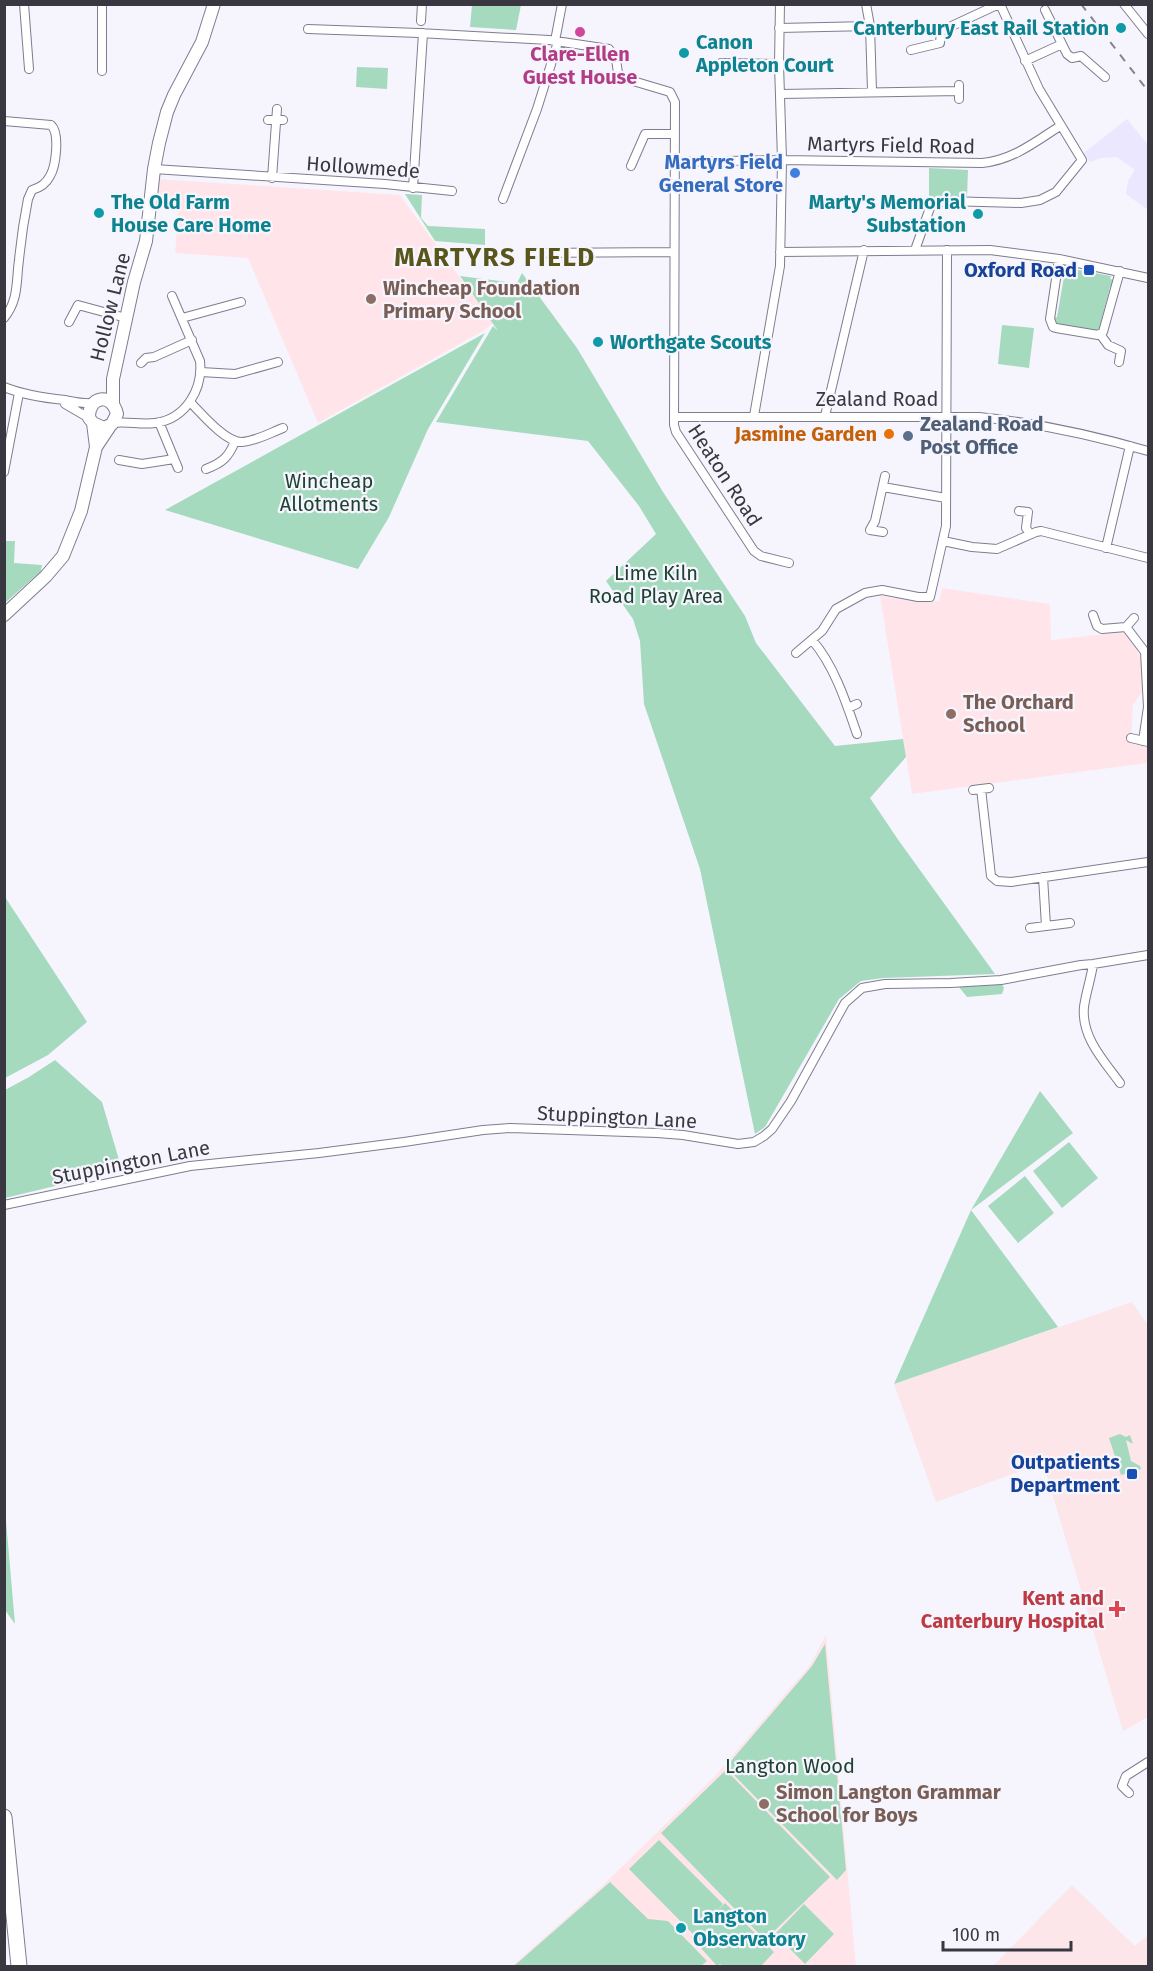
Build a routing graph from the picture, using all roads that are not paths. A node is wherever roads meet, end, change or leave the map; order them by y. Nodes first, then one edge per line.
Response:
1 (24, 4) edge
2 (102, 4) edge
3 (214, 4) edge
4 (422, 4) edge
5 (562, 4) edge
6 (780, 4) edge
7 (866, 4) edge
8 (1000, 4) edge
9 (1124, 4) edge
10 (1045, 10) dead end
11 (422, 21) dead end
12 (870, 26) junction
13 (779, 28) junction
14 (308, 29) dead end
15 (423, 33) junction
16 (1149, 34) edge
17 (556, 41) junction
18 (1062, 44) junction
19 (911, 50) dead end
20 (1025, 61) junction
21 (721, 63) dead end
22 (779, 64) junction
23 (29, 69) dead end
24 (102, 71) dead end
25 (1105, 77) dead end
26 (872, 91) junction
27 (959, 91) dead end
28 (780, 94) junction
29 (277, 109) dead end
30 (4, 121) edge
31 (1060, 126) junction
32 (674, 134) junction
33 (782, 160) junction
34 (675, 162) junction
35 (631, 166) dead end
36 (154, 169) junction
37 (272, 178) junction
38 (413, 188) junction
39 (452, 191) dead end
40 (503, 200) dead end
41 (864, 250) junction
42 (915, 250) junction
43 (947, 250) junction
44 (674, 252) junction
45 (780, 252) junction
46 (531, 253) dead end
47 (1059, 259) junction
48 (1120, 271) junction
49 (1149, 278) edge
50 (172, 296) dead end
51 (241, 302) dead end
52 (4, 318) edge
53 (126, 318) junction
54 (182, 318) junction
55 (69, 322) dead end
56 (1100, 334) junction
57 (192, 340) junction
58 (278, 362) dead end
59 (1119, 362) dead end
60 (141, 363) dead end
61 (201, 372) junction
62 (113, 379) junction
63 (4, 387) edge
64 (19, 393) junction
65 (56, 400) junction
66 (96, 401) junction
67 (189, 402) junction
68 (115, 406) junction
69 (754, 416) junction
70 (825, 416) junction
71 (947, 416) junction
72 (674, 417) junction
73 (91, 420) junction
74 (159, 422) junction
75 (147, 423) junction
76 (112, 425) junction
77 (283, 428) dead end
78 (235, 441) junction
79 (1130, 446) junction
80 (96, 447) junction
81 (6, 448) edge
82 (1149, 451) edge
83 (174, 459) junction
84 (119, 460) dead end
85 (178, 468) dead end
86 (206, 469) dead end
87 (4, 472) edge
88 (885, 476) dead end
89 (883, 487) junction
90 (946, 498) junction
91 (1019, 511) dead end
92 (883, 532) dead end
93 (1030, 534) junction
94 (943, 541) junction
95 (1106, 548) junction
96 (1149, 558) edge
97 (789, 563) dead end
98 (4, 615) edge
99 (1093, 615) dead end
100 (1134, 618) dead end
101 (1126, 627) junction
102 (812, 640) junction
103 (796, 653) dead end
104 (1148, 664) edge
105 (857, 704) dead end
106 (848, 708) junction
107 (856, 734) dead end
108 (1131, 738) dead end
109 (1146, 742) edge
110 (981, 789) dead end
111 (1149, 862) edge
112 (1043, 877) junction
113 (1070, 923) dead end
114 (1046, 926) junction
115 (1030, 928) dead end
116 (1149, 955) edge
117 (1093, 964) junction
118 (1120, 1083) dead end
119 (4, 1205) edge
120 (1149, 1762) edge
121 (1129, 1793) dead end
122 (4, 1817) edge
123 (19, 1966) edge

1 - 23 street
2 - 24 street
3 - 36 street, Hollow Lane
4 - 11 street
5 - 17 street
6 - 13 street
7 - 12 street
8 - 19 street
8 - 20 street
9 - 16 street
10 - 18 street
12 - 13 street
12 - 26 street
13 - 22 street
14 - 15 street
15 - 17 street
15 - 38 street
17 - 32 street, Heaton Road
17 - 40 street
18 - 20 street
18 - 25 street
20 - 31 street
21 - 22 street
22 - 28 street
26 - 27 street
26 - 28 street
28 - 33 street
29 - 37 street
30 - 52 street
31 - 33 street, Martyrs Field Road
31 - 42 street
32 - 34 street, Heaton Road
32 - 35 street
33 - 34 street, Martyrs Field Road
33 - 45 street
34 - 44 street, Heaton Road
36 - 37 street, Hollowmede
36 - 53 street, Hollow Lane
37 - 38 street, Hollowmede
38 - 39 street, Hollowmede
41 - 42 street
41 - 45 street
41 - 70 street
42 - 43 street
43 - 47 street
43 - 71 street
44 - 46 street
44 - 72 street, Heaton Road
45 - 69 street
47 - 48 street
47 - 56 street
48 - 49 street
48 - 56 street
50 - 54 street
51 - 54 street
53 - 55 street
53 - 62 street, Hollow Lane
54 - 57 street
56 - 59 street
57 - 60 street
57 - 61 street
58 - 61 street
61 - 67 street
62 - 66 street, Hollow Lane
62 - 68 street, Hollow Lane
63 - 64 street
64 - 65 street
64 - 81 street
65 - 66 street
65 - 73 street
66 - 68 street
66 - 73 street, Hollow Lane
67 - 74 street
67 - 78 street
68 - 75 street
68 - 76 street, Hollow Lane
69 - 70 street, Zealand Road
69 - 72 street, Zealand Road
70 - 71 street, Zealand Road
71 - 79 street, Zealand Road
71 - 90 street
72 - 97 street, Heaton Road
73 - 76 street
73 - 80 street, Hollow Lane
74 - 75 street
74 - 83 street
75 - 76 street
76 - 80 street, Hollow Lane
77 - 78 street
78 - 86 street
79 - 82 street, Zealand Road
79 - 95 street
80 - 98 street, Hollow Lane
81 - 87 street
83 - 84 street
83 - 85 street
88 - 89 street
89 - 90 street
89 - 92 street
90 - 94 street
91 - 93 street
93 - 94 street
93 - 95 street
94 - 102 street
95 - 96 street
99 - 101 street
100 - 101 street
101 - 104 street
102 - 103 street
102 - 106 street
104 - 109 street
105 - 106 street
106 - 107 street
108 - 109 street
110 - 112 street
111 - 112 street
112 - 114 street
113 - 114 street
114 - 115 street
116 - 117 street, Stuppington Lane
117 - 118 street
117 - 119 street, Stuppington Lane
120 - 121 street
122 - 123 highway

